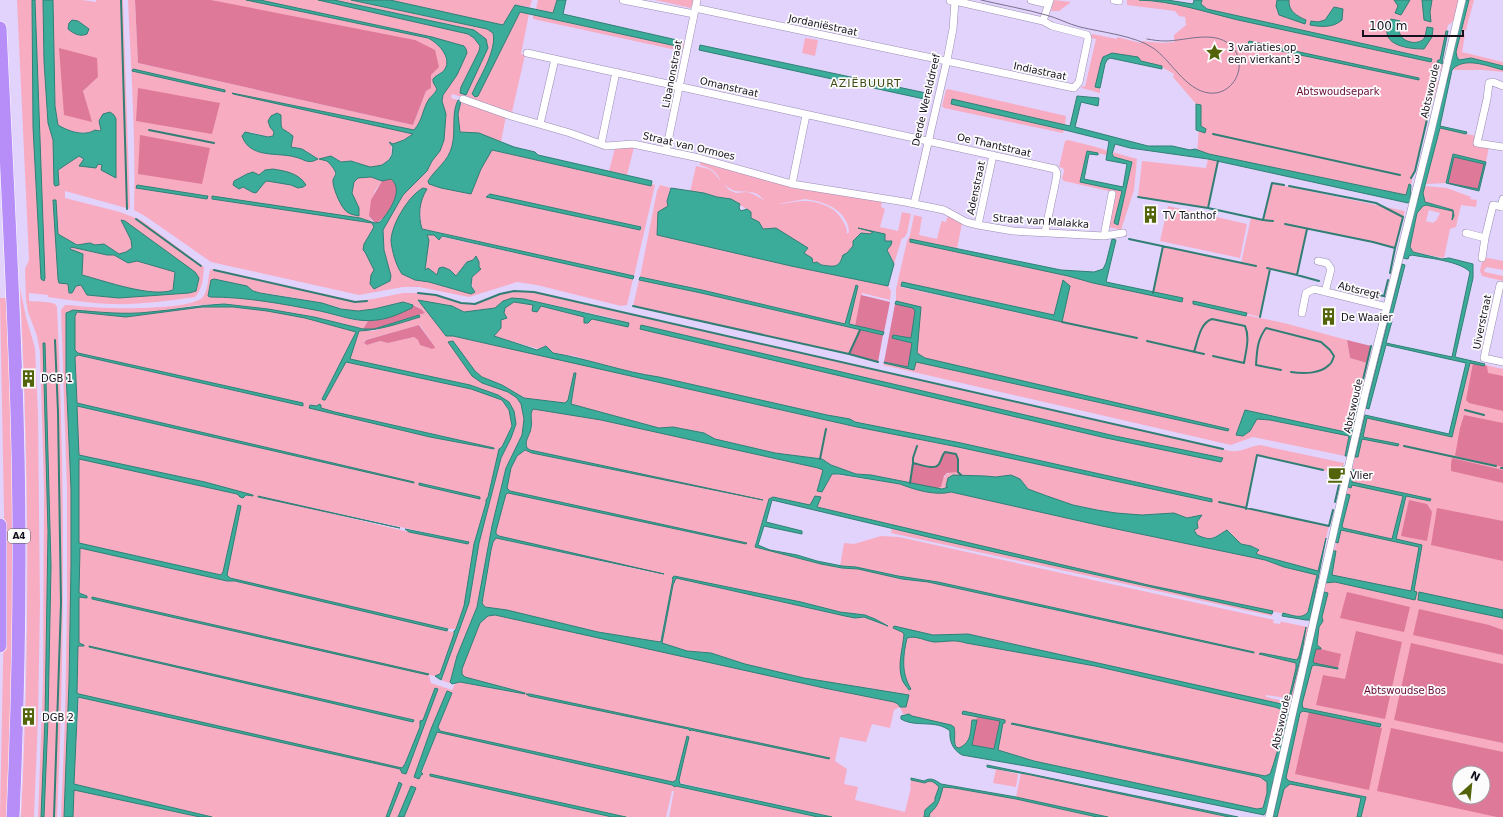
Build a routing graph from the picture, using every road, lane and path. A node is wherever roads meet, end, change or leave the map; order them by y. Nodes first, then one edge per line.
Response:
1 (623, 0) edge
2 (697, 0) edge
3 (953, 0) edge
4 (1031, 0) edge
5 (1462, 0) edge
6 (1049, 2) edge
7 (694, 11) junction
8 (1043, 22) junction
9 (0, 28) edge
10 (527, 53) dead end
11 (555, 59) junction
12 (947, 60) junction
13 (616, 72) junction
14 (680, 86) junction
15 (1503, 86) edge
16 (463, 99) dead end
17 (806, 115) junction
18 (540, 124) junction
19 (928, 140) junction
20 (601, 144) junction
21 (1503, 147) edge
22 (666, 151) junction
23 (993, 155) junction
24 (792, 184) junction
25 (1112, 194) dead end
26 (1503, 198) edge
27 (914, 204) junction
28 (1502, 207) edge
29 (978, 225) junction
30 (1045, 232) junction
31 (1123, 233) dead end
32 (1466, 233) dead end
33 (1104, 236) junction
34 (1485, 238) junction
35 (1482, 258) dead end
36 (1318, 261) dead end
37 (1500, 285) dead end
38 (1325, 292) junction
39 (1499, 306) edge
40 (1387, 307) junction
41 (1302, 313) dead end
42 (1503, 362) edge
43 (0, 525) edge
44 (0, 646) edge
45 (13, 817) edge
46 (1269, 817) edge

1 - 7 street, Jordaniëstraat
2 - 7 street, Libanonstraat
3 - 8 street
3 - 12 street, Derde Werelddreef
4 - 6 street
5 - 40 street, Abtswoude
6 - 8 street
7 - 12 street, Jordaniëstraat
7 - 14 street, Libanonstraat
8 - 12 street, Indiastraat
9 - 45 highway, A4
10 - 11 street, Omanstraat
11 - 13 street, Omanstraat
11 - 18 street
12 - 19 street, Derde Werelddreef
13 - 14 street, Omanstraat
13 - 20 street
14 - 17 street, Omanstraat
14 - 22 street, Libanonstraat
15 - 21 street
16 - 18 street, Straat van Ormoes
17 - 19 street, Omanstraat
17 - 24 street
18 - 20 street, Straat van Ormoes
19 - 23 street, Oe Thantstraat
19 - 27 street, Derde Werelddreef
20 - 22 street, Straat van Ormoes
22 - 24 street, Straat van Ormoes
23 - 29 street, Adenstraat
23 - 30 street, Oe Thantstraat
24 - 27 street, Straat van Ormoes
25 - 33 street
26 - 28 street
27 - 29 street, Straat van Malakka
28 - 34 street
29 - 30 street, Straat van Malakka
30 - 33 street, Straat van Malakka
31 - 33 street, Straat van Malakka
32 - 34 street
34 - 35 street
36 - 38 street, Abtsregt
37 - 39 street, Uiverstraat
38 - 40 street, Abtsregt
38 - 41 street, Abtsregt
39 - 42 street, Uiverstraat
40 - 46 street, Abtswoude
43 - 44 highway, A4

